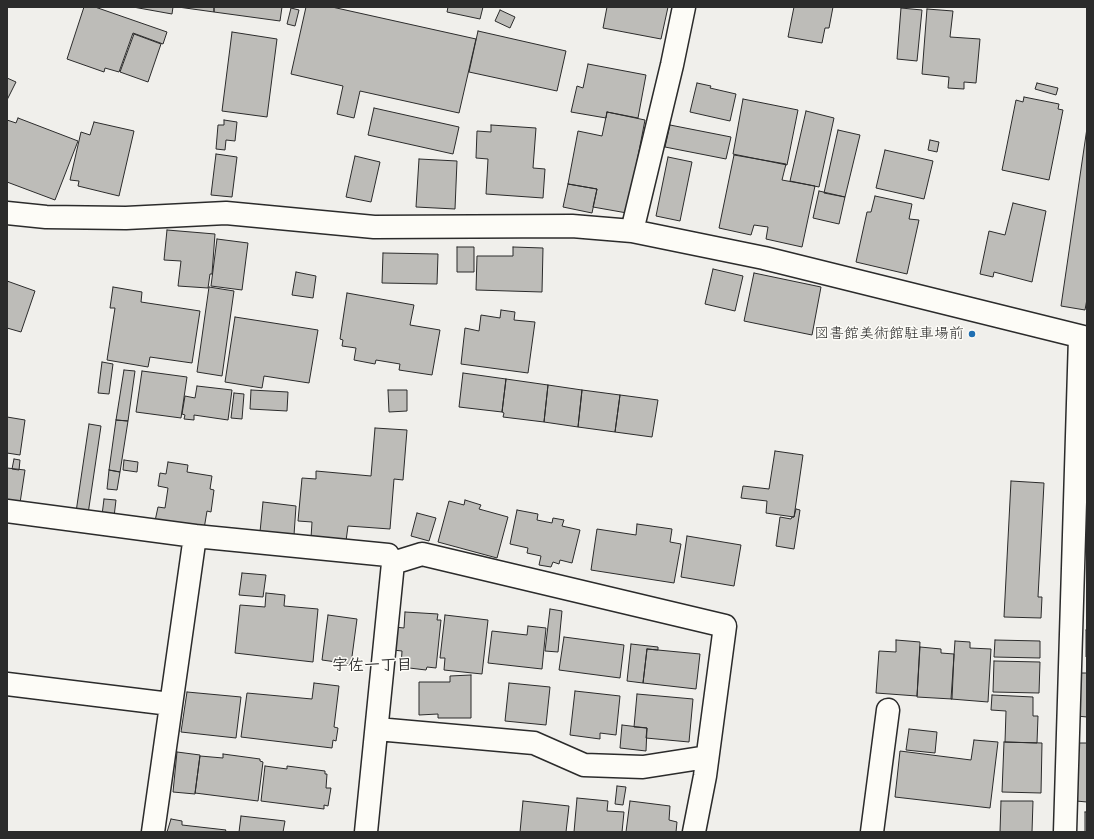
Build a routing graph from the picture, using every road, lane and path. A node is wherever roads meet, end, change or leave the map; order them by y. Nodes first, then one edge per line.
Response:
1 (684, 7) edge
2 (7, 213) edge
3 (632, 231) junction
4 (1084, 337) edge
5 (7, 511) edge
6 (195, 536) junction
7 (393, 563) junction
8 (7, 684) edge
9 (170, 704) junction
10 (888, 710) dead end
11 (376, 730) junction
12 (707, 757) junction
13 (153, 832) edge
14 (366, 832) edge
15 (694, 832) edge
16 (872, 832) edge
17 (1065, 832) edge

1 - 3 street
2 - 3 street
3 - 4 street
4 - 17 street
5 - 6 street
6 - 7 street
6 - 9 street
7 - 11 street
7 - 12 street
8 - 9 street
9 - 13 street
10 - 16 street
11 - 12 street
11 - 14 street
12 - 15 street

